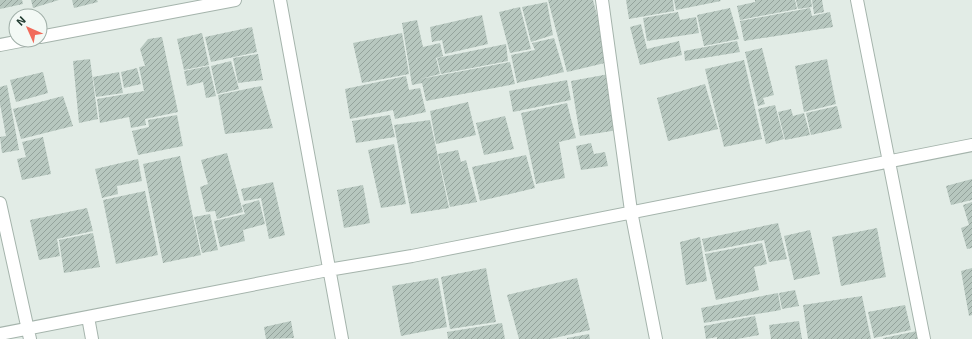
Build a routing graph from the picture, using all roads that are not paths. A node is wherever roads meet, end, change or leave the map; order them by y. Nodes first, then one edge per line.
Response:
1 (234, 0) edge
2 (280, 0) edge
3 (602, 0) edge
4 (857, 0) edge
5 (48, 35) edge
6 (972, 144) edge
7 (890, 162) junction
8 (0, 203) edge
9 (631, 211) junction
10 (328, 270) junction
11 (88, 317) junction
12 (0, 334) edge
13 (29, 334) edge
14 (92, 339) edge
15 (342, 339) edge
16 (656, 339) edge
17 (924, 339) edge

1 - 5 street
2 - 10 street
3 - 9 street
4 - 7 street
6 - 7 street
7 - 9 street
7 - 17 street
8 - 13 street
9 - 10 street
9 - 16 street
10 - 11 street
10 - 15 street
11 - 13 street
11 - 14 street
12 - 13 street

